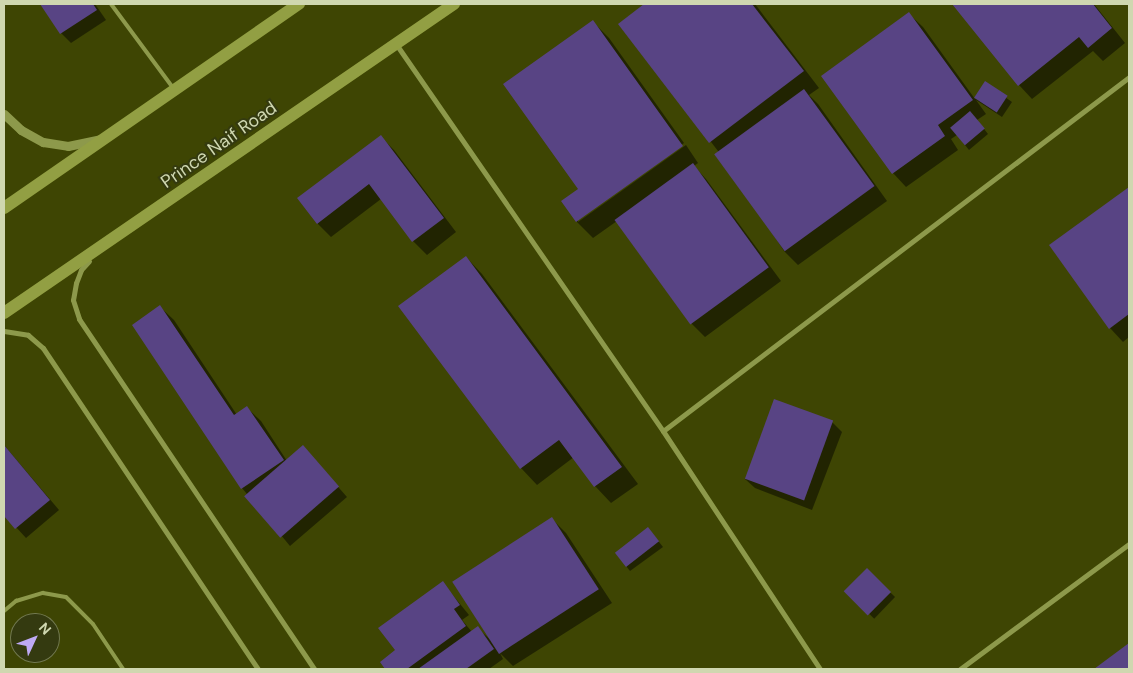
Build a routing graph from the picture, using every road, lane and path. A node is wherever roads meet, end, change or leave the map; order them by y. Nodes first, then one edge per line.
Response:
1 (119, 4) edge
2 (299, 4) edge
3 (454, 4) edge
4 (113, 6) edge
5 (396, 44) junction
6 (1129, 76) edge
7 (175, 91) junction
8 (4, 114) edge
9 (105, 137) junction
10 (4, 208) edge
11 (96, 252) junction
12 (4, 313) edge
13 (4, 331) edge
14 (663, 431) junction
15 (1129, 544) edge
16 (4, 612) edge
17 (123, 669) edge
18 (258, 669) edge
19 (314, 669) edge
20 (820, 669) edge
21 (960, 669) edge

1 - 4 lane
2 - 7 main road
3 - 5 main road, Prince Naif Road
4 - 7 lane
5 - 11 main road, Prince Naif Road
5 - 14 street
6 - 14 street
7 - 9 main road
8 - 9 street
9 - 10 main road
11 - 12 main road, Prince Naif Road
11 - 19 street
13 - 18 street
14 - 20 street
15 - 21 street
16 - 17 lane

